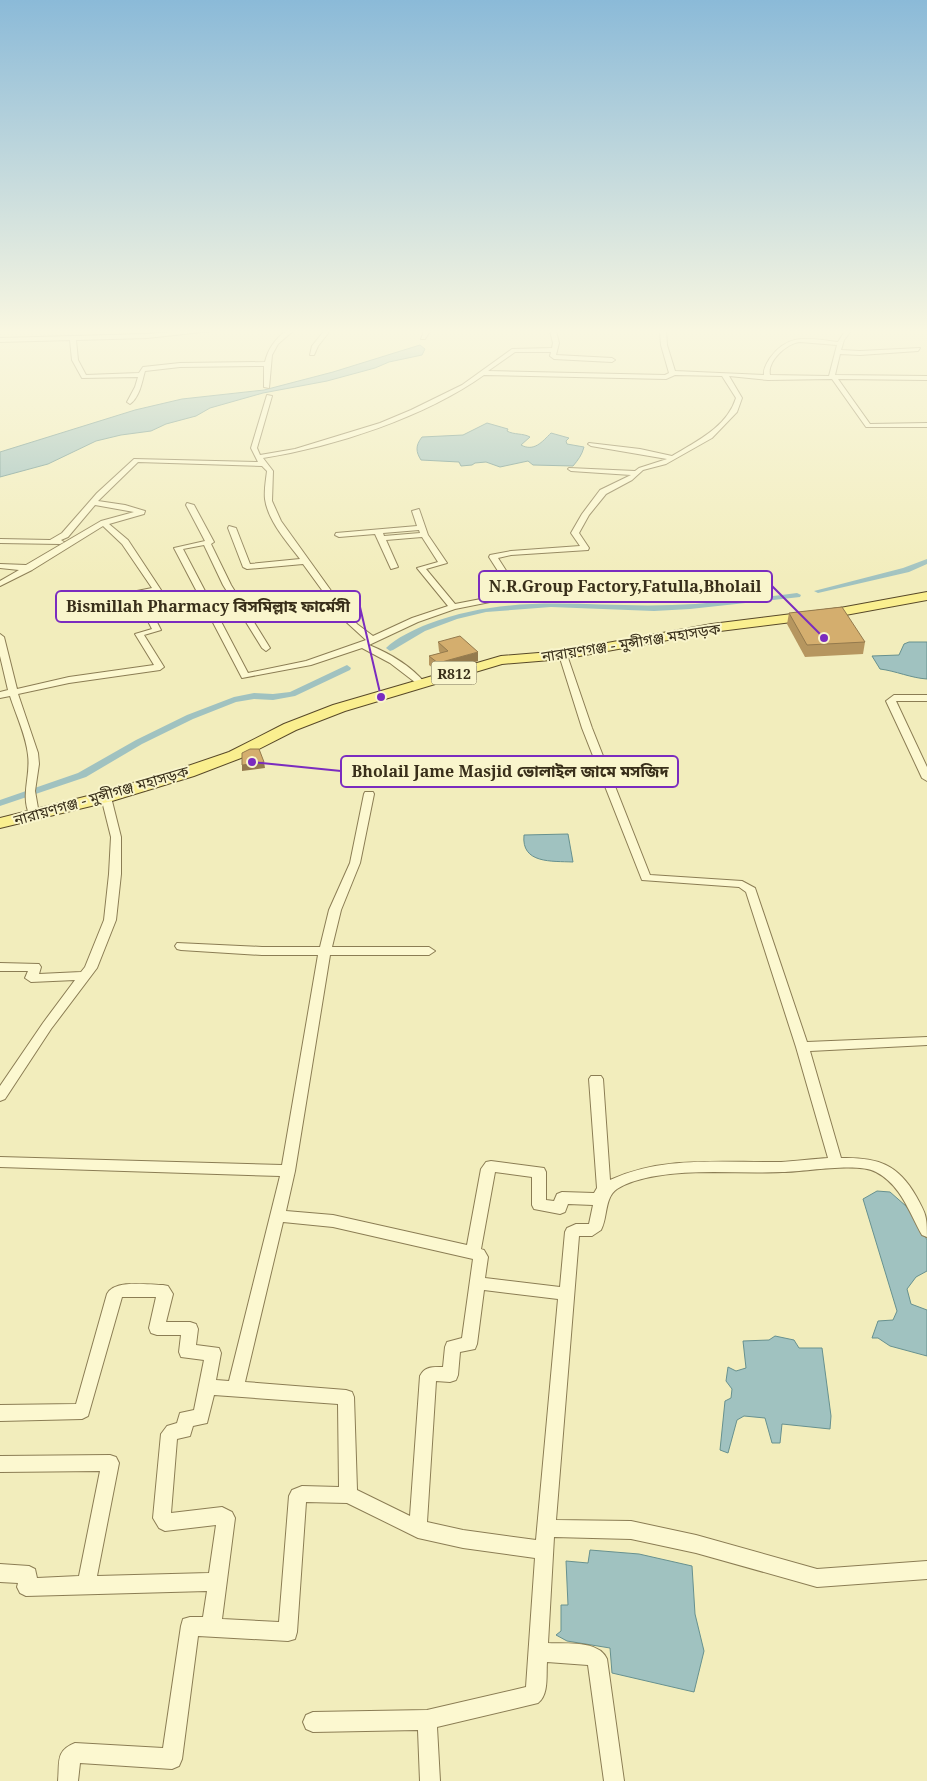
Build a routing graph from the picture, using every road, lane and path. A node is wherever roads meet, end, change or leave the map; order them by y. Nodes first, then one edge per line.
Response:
1 (264, 414) edge
2 (408, 414) edge
3 (732, 414) edge
4 (860, 414) edge
5 (927, 425) edge
6 (591, 444) dead end
7 (258, 457) junction
8 (674, 458) junction
9 (264, 464) junction
10 (571, 469) dead end
11 (636, 473) junction
12 (94, 503) junction
13 (190, 505) dead end
14 (416, 511) dead end
15 (104, 524) junction
16 (232, 528) dead end
17 (423, 532) junction
18 (379, 534) junction
19 (339, 535) dead end
20 (54, 540) junction
21 (0, 541) edge
22 (70, 543) junction
23 (207, 543) junction
24 (306, 561) junction
25 (0, 566) edge
26 (394, 567) dead end
27 (29, 568) junction
28 (0, 584) edge
29 (138, 594) junction
30 (122, 596) dead end
31 (927, 596) edge
32 (453, 607) junction
33 (0, 637) edge
34 (373, 640) junction
35 (362, 645) junction
36 (266, 648) dead end
37 (563, 655) junction
38 (420, 683) junction
39 (13, 692) junction
40 (0, 695) edge
41 (927, 698) edge
42 (927, 778) edge
43 (369, 794) dead end
44 (106, 797) junction
45 (34, 814) junction
46 (0, 823) edge
47 (181, 946) dead end
48 (429, 951) dead end
49 (325, 952) junction
50 (0, 967) edge
51 (84, 976) junction
52 (927, 1041) edge
53 (802, 1047) junction
54 (596, 1079) dead end
55 (0, 1096) edge
56 (0, 1162) edge
57 (836, 1163) junction
58 (288, 1172) junction
59 (604, 1188) junction
60 (278, 1216) junction
61 (927, 1231) edge
62 (473, 1253) junction
63 (477, 1283) junction
64 (567, 1294) junction
65 (207, 1387) junction
66 (235, 1388) junction
67 (1, 1416) edge
68 (0, 1464) edge
69 (348, 1495) junction
70 (546, 1528) junction
71 (418, 1529) junction
72 (544, 1550) junction
73 (927, 1570) edge
74 (0, 1574) edge
75 (217, 1582) junction
76 (86, 1585) junction
77 (211, 1627) junction
78 (538, 1652) junction
79 (427, 1720) junction
80 (314, 1722) dead end
81 (68, 1781) edge
82 (430, 1781) edge
83 (614, 1781) edge

1 - 7 street
2 - 7 street
3 - 8 street
4 - 5 street
6 - 8 street
7 - 9 street
8 - 11 street
9 - 12 street
9 - 24 street
10 - 11 street
11 - 32 street
12 - 15 street
12 - 20 street
13 - 23 street
14 - 17 street
15 - 22 street
15 - 29 street
16 - 24 street
17 - 18 street
17 - 32 street
18 - 19 street
18 - 26 street
20 - 21 street
20 - 22 street
22 - 27 street
23 - 35 street
23 - 36 street
24 - 34 street
25 - 27 street
27 - 28 street
29 - 30 street
29 - 39 street
31 - 37 main road, নারায়ণগঞ্জ - মুন্সীগঞ্জ মহাসড়ক / R812
32 - 34 street
33 - 39 street
34 - 35 street
35 - 38 street
37 - 38 main road, নারায়ণগঞ্জ - মুন্সীগঞ্জ মহাসড়ক / R812
37 - 53 street
38 - 44 main road, নারায়ণগঞ্জ - মুন্সীগঞ্জ মহাসড়ক / R812
39 - 40 street
39 - 45 street
41 - 42 street
43 - 49 street
44 - 45 main road, নারায়ণগঞ্জ - মুন্সীগঞ্জ মহাসড়ক / R812
44 - 51 street
45 - 46 main road, নারায়ণগঞ্জ - মুন্সীগঞ্জ মহাসড়ক / R812
47 - 49 street
48 - 49 street
49 - 58 street
50 - 51 street
51 - 55 street
52 - 53 street
53 - 57 street
54 - 59 street
56 - 58 street
57 - 59 street
57 - 61 street
58 - 60 street
59 - 62 street
59 - 64 street
60 - 62 street
60 - 66 street
62 - 63 street
63 - 64 street
63 - 71 street
64 - 70 street
65 - 66 street
65 - 67 street
65 - 75 street
66 - 69 street
68 - 76 street
69 - 71 street
69 - 77 street
70 - 72 street
70 - 73 street
71 - 72 street
72 - 78 street
74 - 76 street
75 - 76 street
75 - 77 street
77 - 81 street
78 - 79 street
78 - 83 street
79 - 80 street
79 - 82 street

